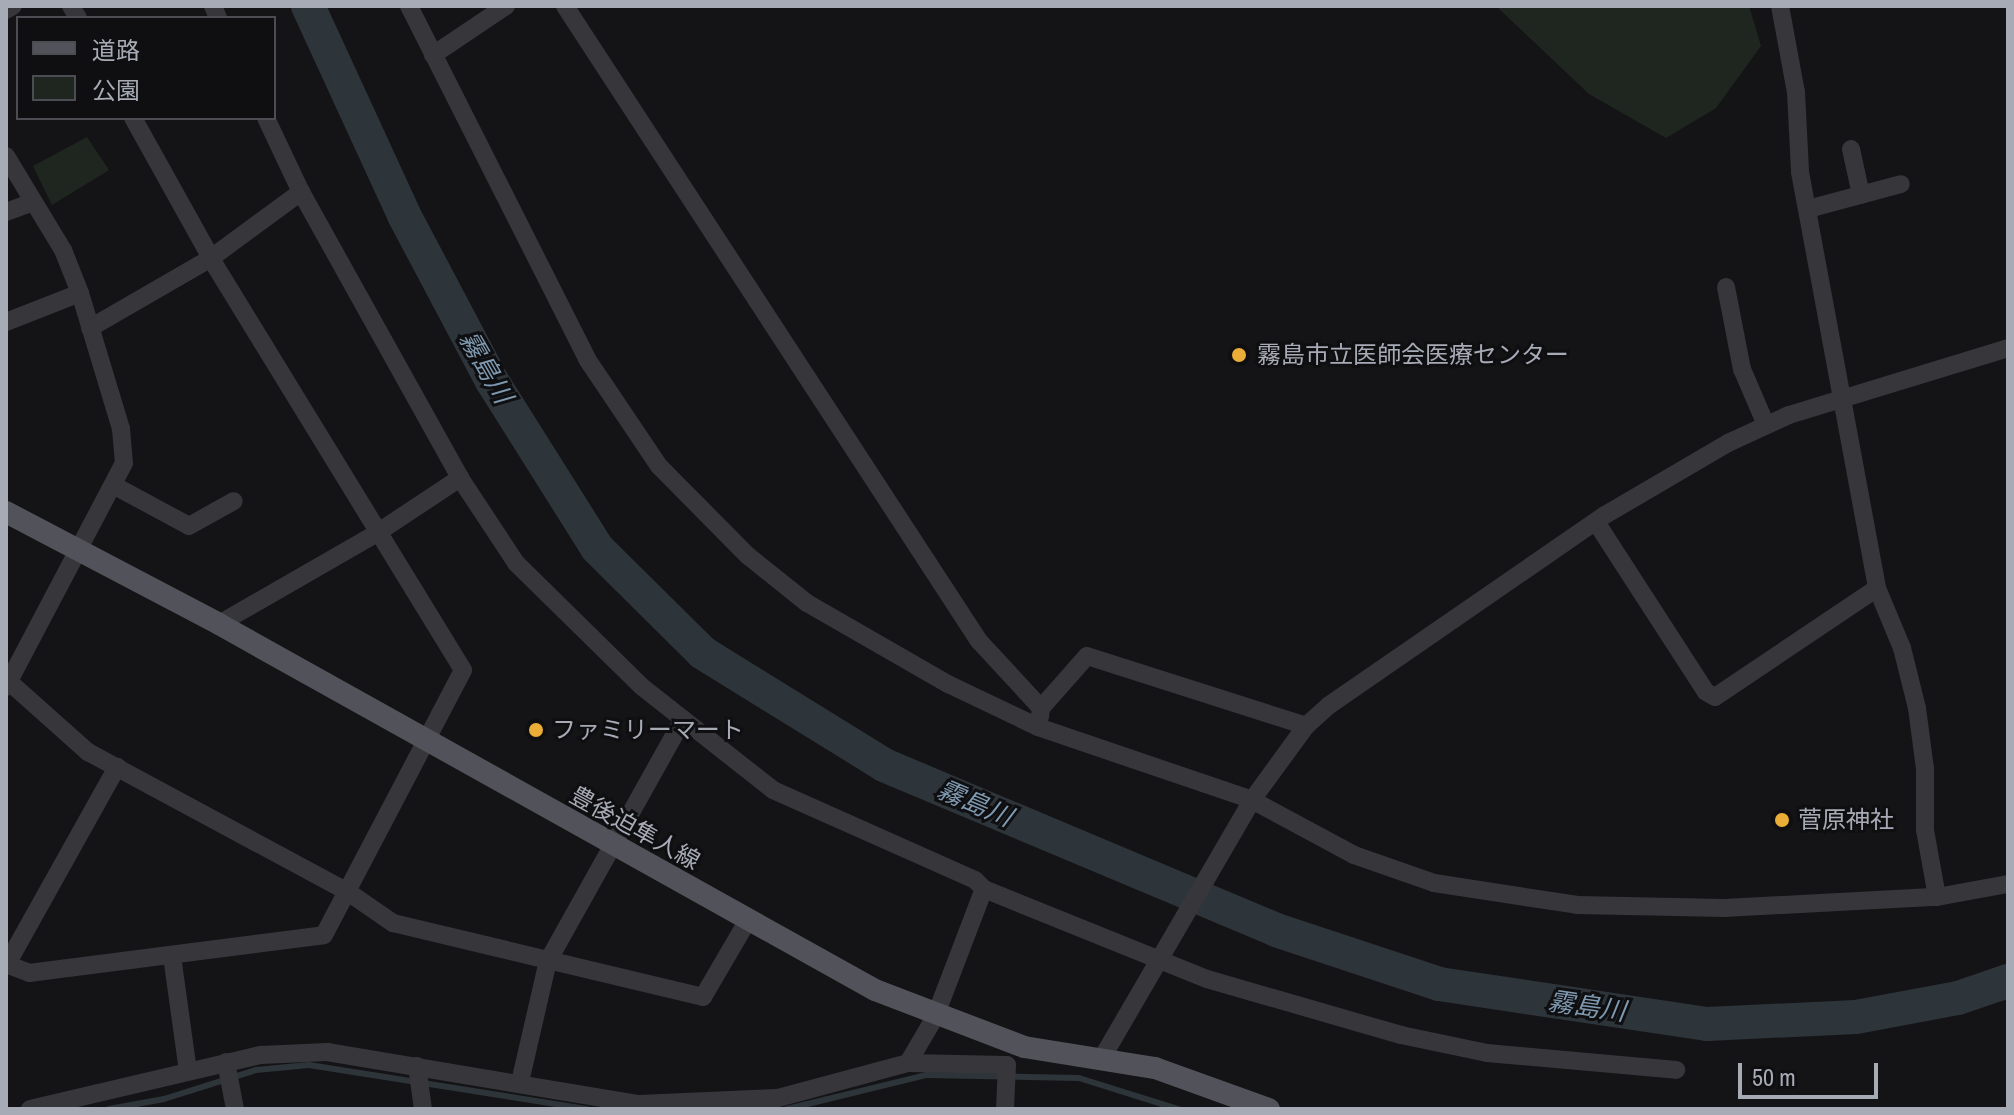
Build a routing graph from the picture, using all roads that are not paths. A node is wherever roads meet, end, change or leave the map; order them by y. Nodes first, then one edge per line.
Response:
1 (13, 6) edge
2 (409, 6) edge
3 (506, 6) edge
4 (565, 6) edge
5 (1780, 6) edge
6 (6, 10) edge
7 (433, 55) junction
8 (134, 120) edge
9 (267, 120) edge
10 (1851, 149) dead end
11 (6, 156) edge
12 (1901, 184) dead end
13 (301, 192) junction
14 (1861, 195) junction
15 (33, 202) junction
16 (1808, 209) junction
17 (6, 212) edge
18 (211, 258) junction
19 (1726, 287) dead end
20 (80, 293) junction
21 (6, 322) edge
22 (90, 328) junction
23 (2008, 348) edge
24 (1843, 397) junction
25 (1766, 425) junction
26 (460, 478) junction
27 (113, 485) junction
28 (234, 501) dead end
29 (6, 512) edge
30 (1596, 522) junction
31 (377, 533) junction
32 (79, 552) junction
33 (1877, 588) junction
34 (219, 624) junction
35 (7, 683) edge
36 (1041, 708) junction
37 (683, 719) junction
38 (1306, 726) junction
39 (1038, 727) junction
40 (426, 738) junction
41 (117, 767) junction
42 (1252, 800) junction
43 (614, 847) junction
44 (2008, 884) edge
45 (984, 889) junction
46 (348, 892) junction
47 (1937, 897) junction
48 (748, 920) junction
49 (172, 956) junction
50 (548, 961) junction
51 (1159, 962) junction
52 (6, 964) edge
53 (935, 1017) junction
54 (1102, 1058) junction
55 (908, 1063) junction
56 (417, 1067) junction
57 (1676, 1070) dead end
58 (188, 1071) junction
59 (229, 1073) junction
60 (520, 1082) junction
61 (422, 1101) edge
62 (30, 1109) edge
63 (235, 1109) edge
64 (1005, 1109) edge
65 (1269, 1109) edge

1 - 6 street
2 - 7 street
3 - 7 street
4 - 36 street
5 - 16 street
7 - 39 street
8 - 18 street
9 - 13 street
10 - 14 street
11 - 15 street
12 - 14 street
13 - 18 street
13 - 26 street
14 - 16 street
15 - 17 street
15 - 20 street
16 - 24 street
18 - 22 street
18 - 31 street
19 - 25 street
20 - 21 street
20 - 22 street
22 - 27 street
23 - 24 street
24 - 25 street
24 - 33 street
25 - 30 street
26 - 31 street
26 - 37 street
27 - 28 street
27 - 32 street
29 - 32 main road, 豊後迫隼人線
30 - 33 street
30 - 38 street
31 - 34 street
31 - 40 street
32 - 34 main road, 豊後迫隼人線
32 - 35 street
33 - 47 street
34 - 40 main road, 豊後迫隼人線
35 - 41 street
36 - 38 street
36 - 39 street
37 - 43 street
37 - 45 street
38 - 42 street
39 - 42 street
40 - 43 main road, 豊後迫隼人線
40 - 46 street
41 - 46 street
41 - 52 street
42 - 47 street
42 - 51 street
43 - 48 main road, 豊後迫隼人線
43 - 50 street
44 - 47 street
45 - 51 street
45 - 53 street
46 - 49 street
46 - 50 street
48 - 50 street
48 - 53 main road, 豊後迫隼人線
49 - 52 street
49 - 58 street
50 - 60 street
51 - 54 street
51 - 57 street
53 - 54 main road, 豊後迫隼人線
53 - 55 street
54 - 65 main road, 豊後迫隼人線
55 - 60 street
55 - 64 street
56 - 59 street
56 - 60 street
56 - 61 street
58 - 59 street
58 - 62 street
59 - 63 street

